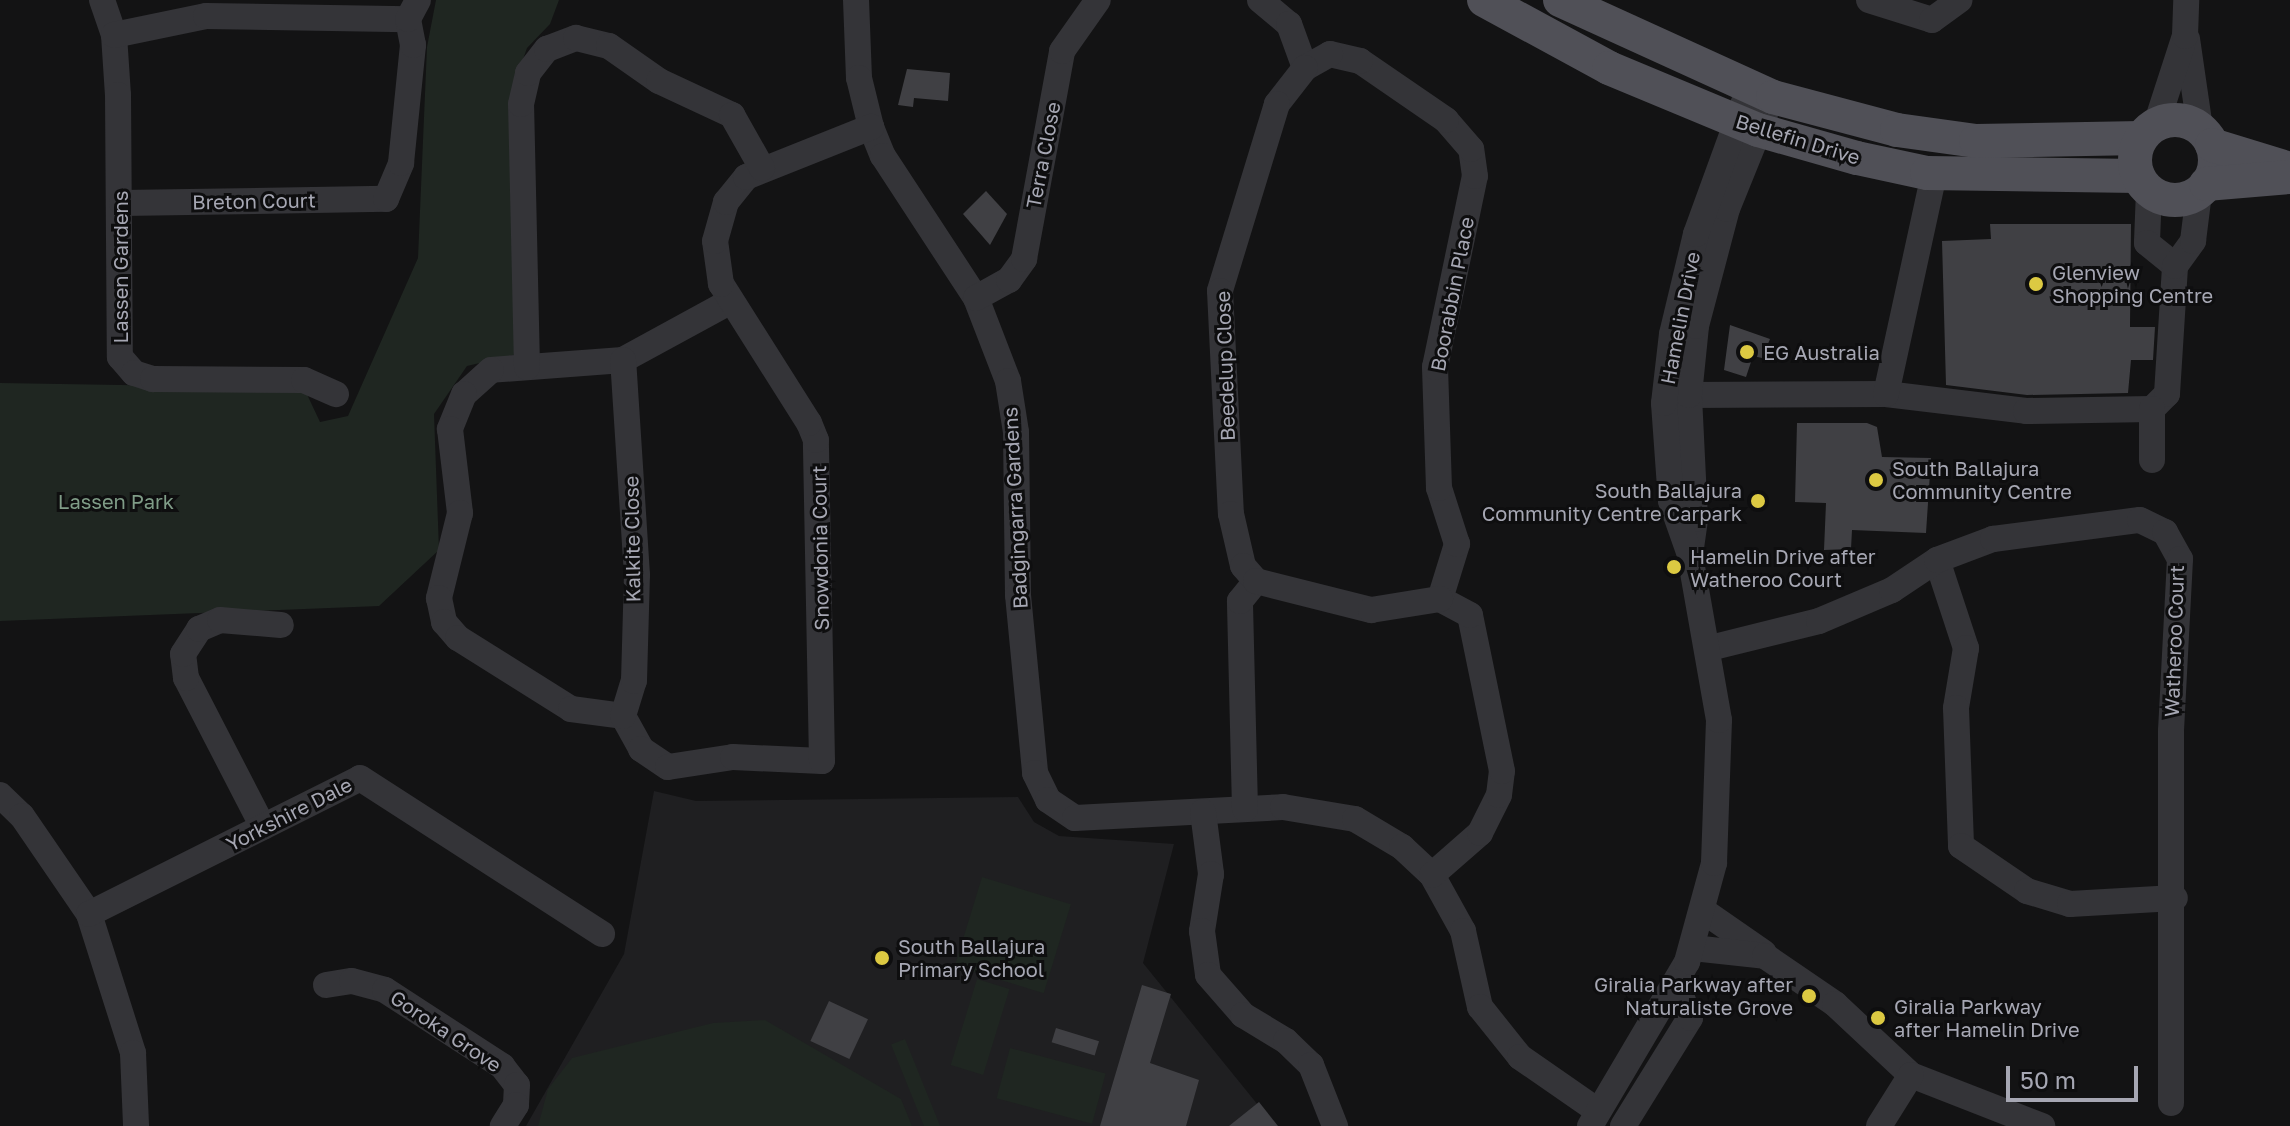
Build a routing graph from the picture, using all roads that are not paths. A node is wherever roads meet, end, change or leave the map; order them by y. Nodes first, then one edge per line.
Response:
1 (102, 0) edge
2 (856, 0) edge
3 (1098, 0) edge
4 (1260, 0) edge
5 (1484, 0) edge
6 (1560, 0) edge
7 (1869, 0) edge
8 (2186, 0) edge
9 (1960, 2) edge
10 (413, 9) edge
11 (114, 35) junction
12 (2185, 36) junction
13 (1305, 68) junction
14 (1761, 91) junction
15 (1746, 125) junction
16 (871, 127) junction
17 (2149, 131) junction
18 (2206, 136) junction
19 (762, 168) junction
20 (2290, 169) edge
21 (1934, 173) junction
22 (2290, 177) edge
23 (2144, 183) junction
24 (2202, 188) junction
25 (122, 203) junction
26 (2175, 266) junction
27 (976, 298) junction
28 (731, 301) junction
29 (623, 360) junction
30 (527, 367) junction
31 (336, 394) dead end
32 (1886, 394) junction
33 (1689, 395) junction
34 (2152, 409) junction
35 (2152, 460) dead end
36 (1690, 555) junction
37 (1937, 560) junction
38 (1256, 581) junction
39 (1440, 599) junction
40 (281, 625) dead end
41 (1710, 648) junction
42 (623, 716) junction
43 (0, 795) edge
44 (1245, 809) junction
45 (1203, 812) junction
46 (263, 827) junction
47 (1432, 875) junction
48 (2175, 898) junction
49 (1702, 910) junction
50 (89, 914) junction
51 (602, 934) dead end
52 (1693, 948) junction
53 (1765, 956) junction
54 (1676, 983) junction
55 (326, 985) dead end
56 (1911, 1075) junction
57 (2171, 1103) dead end
58 (1594, 1119) edge
59 (136, 1126) edge
60 (503, 1126) edge
61 (1335, 1126) edge
62 (1623, 1126) edge
63 (1879, 1126) edge
64 (2042, 1126) edge

1 - 11 street, Lassen Gardens
2 - 16 street, Badgingarra Gardens
3 - 27 street, Terra Close
4 - 13 street
5 - 15 main road, Bellefin Drive
6 - 14 main road, Bellefin Drive
7 - 9 street
8 - 12 street
10 - 11 street
10 - 25 street, Breton Court
11 - 25 street, Lassen Gardens
12 - 17 street
12 - 18 street
13 - 38 street, Beedelup Close
13 - 39 street, Boorabbin Place
14 - 15 street, Hamelin Drive
14 - 17 main road, Bellefin Drive
15 - 21 main road, Bellefin Drive
15 - 33 street, Hamelin Drive
15 - 36 street, Hamelin Drive
16 - 19 street, Snowdonia Court
16 - 27 street, Badgingarra Gardens
17 - 18 main road
17 - 23 main road
18 - 20 main road
18 - 24 main road
19 - 28 street, Snowdonia Court
19 - 30 street
21 - 23 main road, Bellefin Drive
21 - 32 street
22 - 24 main road
23 - 24 main road
23 - 26 street
24 - 26 street
25 - 31 street, Lassen Gardens
26 - 34 street
27 - 45 street, Badgingarra Gardens
28 - 29 street
28 - 42 street, Snowdonia Court
29 - 30 street
29 - 42 street, Kalkite Close
30 - 42 street
32 - 33 street
32 - 34 street
33 - 36 street, Hamelin Drive
34 - 35 street
36 - 41 street, Hamelin Drive
37 - 41 street, Watheroo Court
37 - 48 street
37 - 48 street, Watheroo Court
38 - 39 street
38 - 44 street
39 - 47 street
40 - 46 street
41 - 49 street, Hamelin Drive
43 - 50 street
44 - 45 street, Badgingarra Gardens
44 - 47 street, Badgingarra Gardens
45 - 61 street
46 - 50 street, Yorkshire Dale
46 - 51 street, Yorkshire Dale
47 - 58 street, Badgingarra Gardens
48 - 57 street, Watheroo Court
49 - 52 street, Hamelin Drive
49 - 53 street
50 - 59 street
52 - 53 street
52 - 54 street, Hamelin Drive
53 - 56 street
54 - 58 street, Hamelin Drive
54 - 62 street
55 - 60 street, Goroka Grove
56 - 63 street
56 - 64 street

